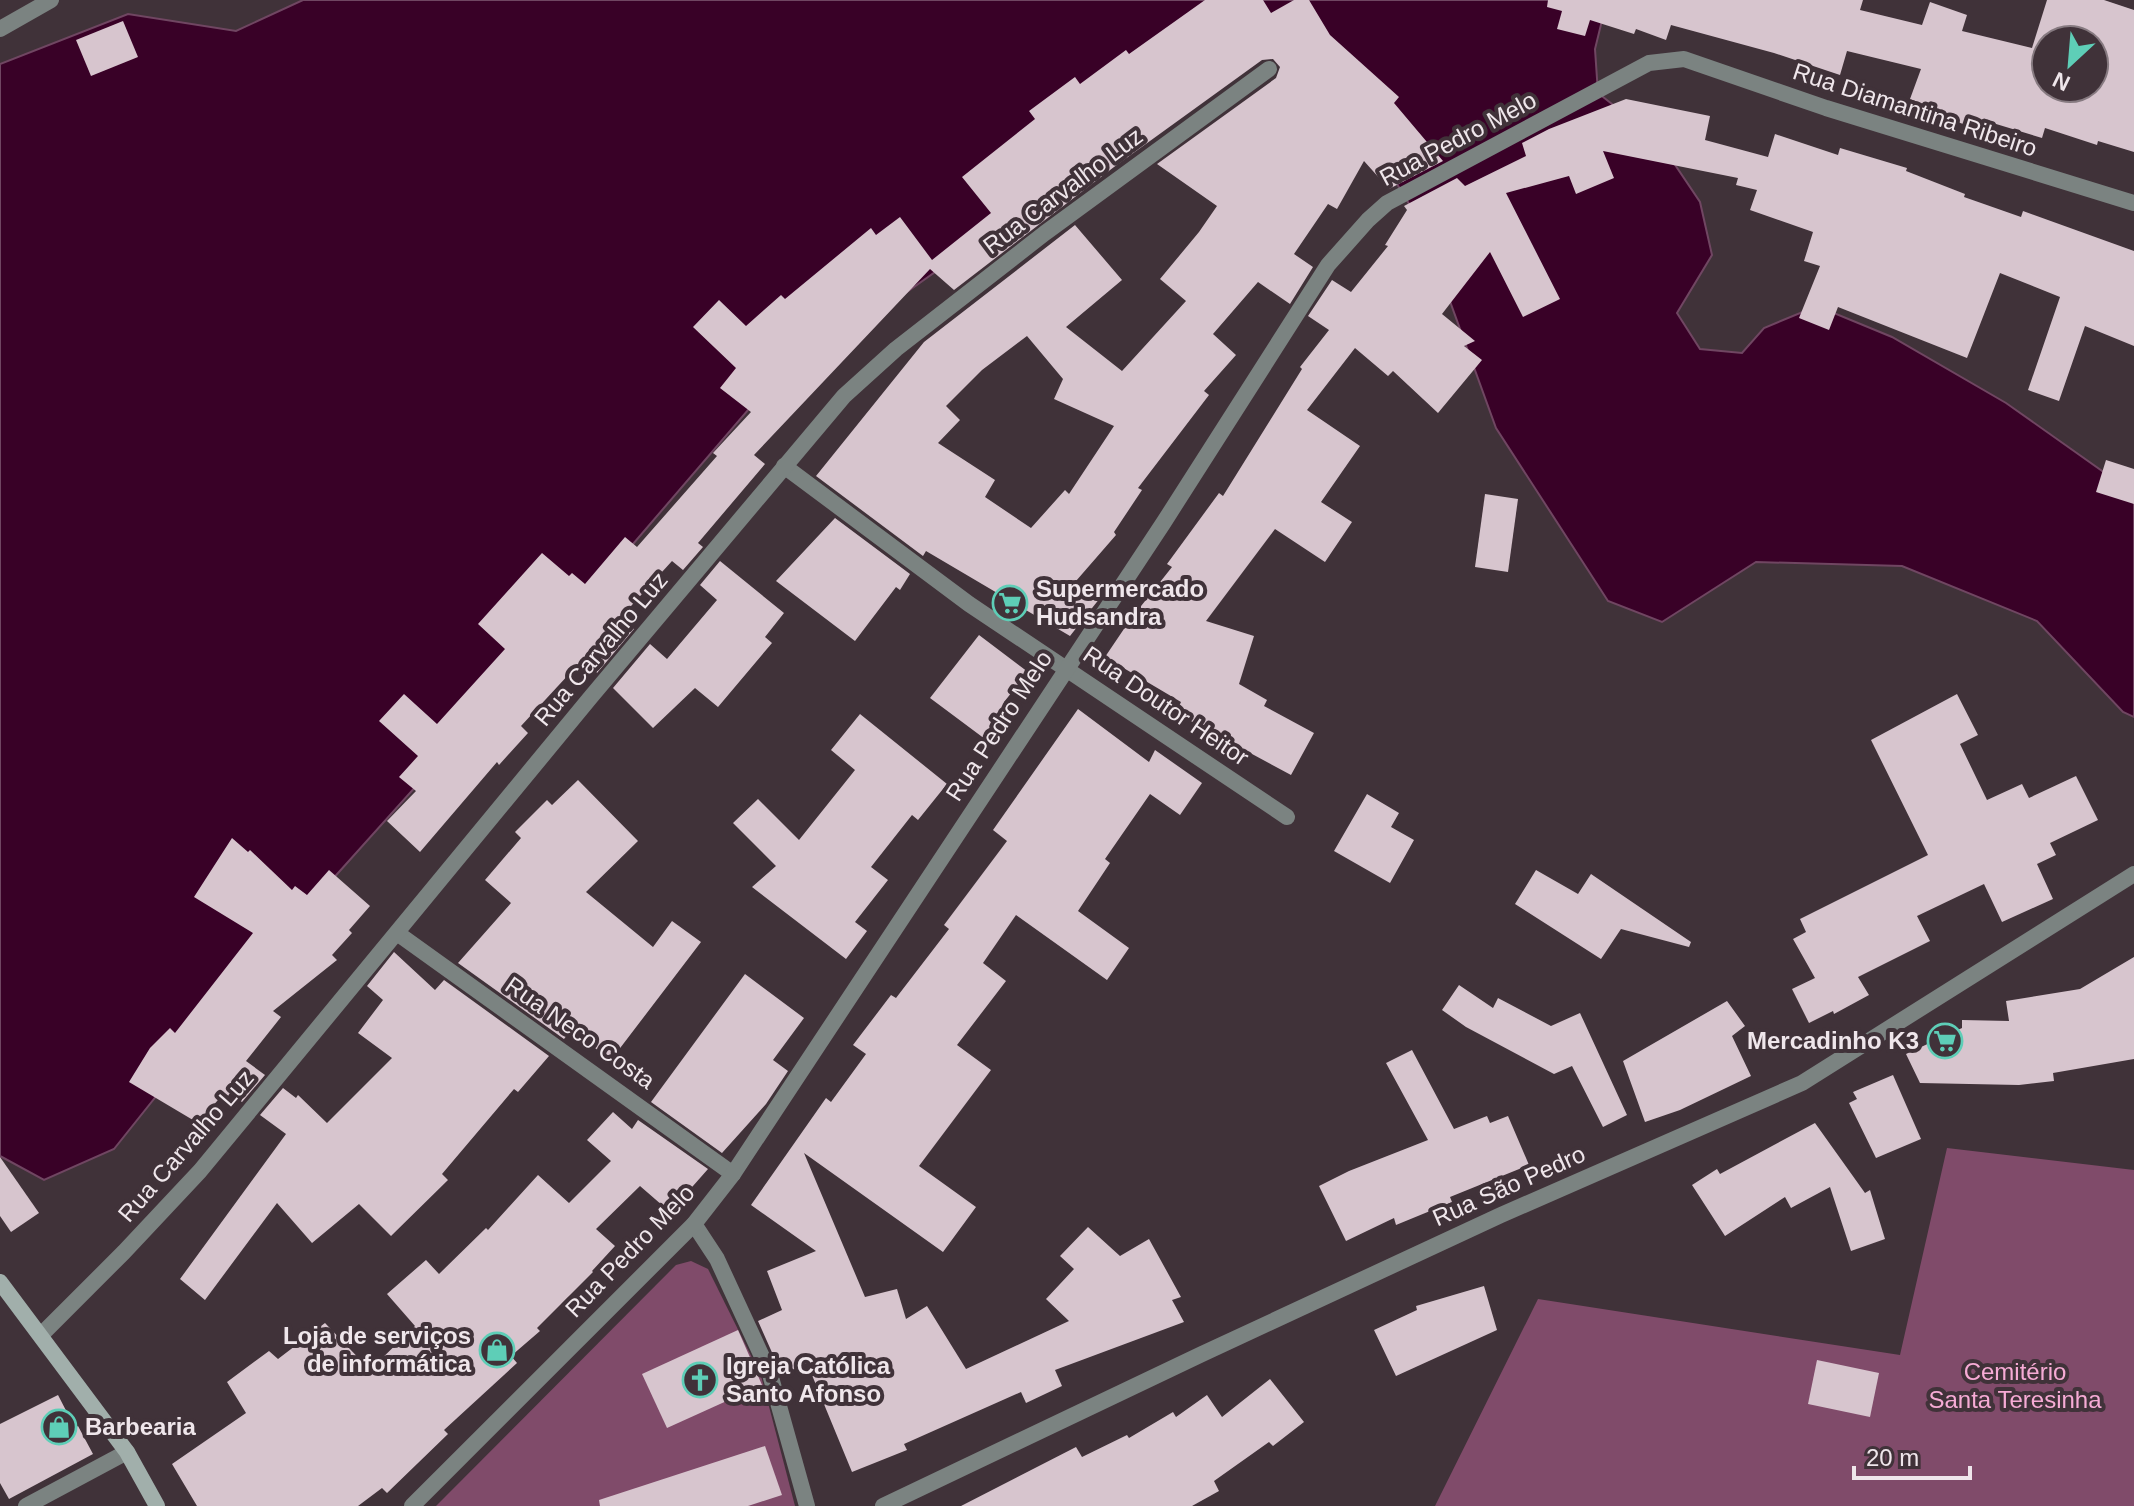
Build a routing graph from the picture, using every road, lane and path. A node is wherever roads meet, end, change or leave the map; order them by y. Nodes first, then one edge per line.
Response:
1 (48, 2) edge
2 (0, 29) edge
3 (1684, 59) joint
4 (1269, 69) dead end
5 (2134, 203) edge
6 (784, 466) junction
7 (1066, 668) junction
8 (1287, 817) dead end
9 (2134, 874) edge
10 (397, 933) junction
11 (733, 1174) junction
12 (694, 1224) junction
13 (0, 1282) edge
14 (41, 1335) junction
15 (127, 1452) junction
16 (26, 1506) edge
17 (157, 1506) edge
18 (412, 1506) edge
19 (807, 1506) edge
20 (883, 1506) edge

1 - 2 street
3 - 5 street, Rua Diamantina Ribeiro
3 - 7 street, Rua Pedro Melo
4 - 6 street, Rua Carvalho Luz
6 - 7 street, Rua Doutor Heitor
6 - 10 street, Rua Carvalho Luz
7 - 8 street, Rua Doutor Heitor
7 - 11 street, Rua Pedro Melo
9 - 20 street, Rua São Pedro
10 - 11 street, Rua Neco Costa
10 - 14 street, Rua Carvalho Luz
11 - 12 street, Rua Pedro Melo
12 - 18 street, Rua Pedro Melo
12 - 19 street
13 - 14 main road
14 - 15 main road
15 - 16 street
15 - 17 main road

